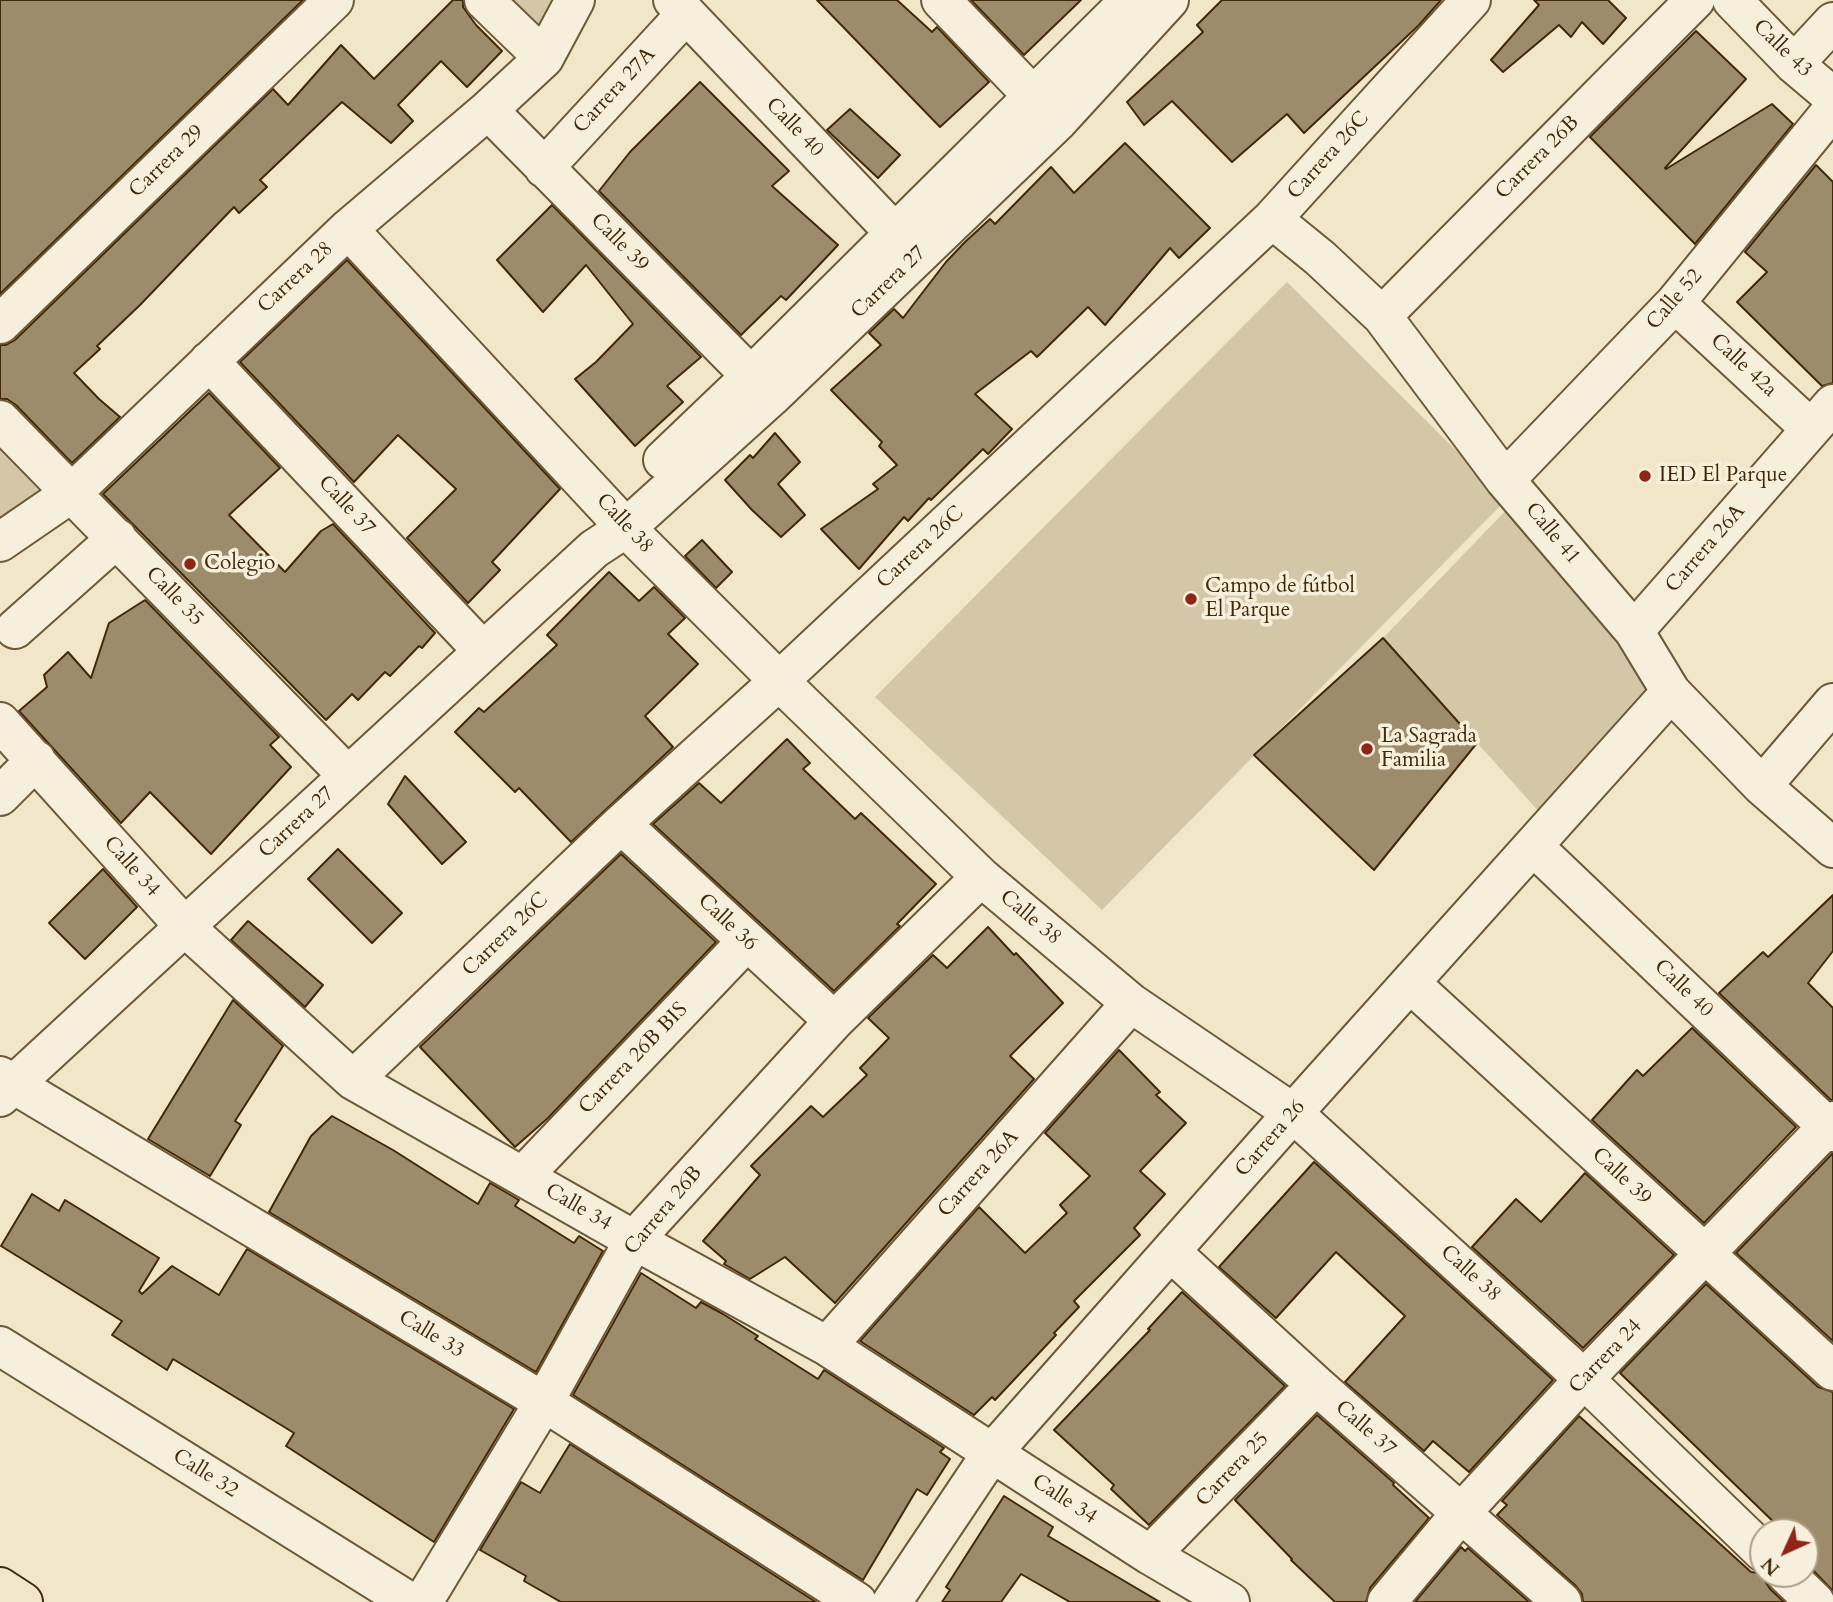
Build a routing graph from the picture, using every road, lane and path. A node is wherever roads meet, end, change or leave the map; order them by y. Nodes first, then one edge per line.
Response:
1 (334, 0) edge
2 (484, 0) edge
3 (575, 0) edge
4 (941, 0) edge
5 (1130, 0) edge
6 (1169, 0) edge
7 (1471, 0) edge
8 (1695, 0) edge
9 (1732, 0) edge
10 (679, 7) edge
11 (1833, 22) edge
12 (544, 58) junction
13 (1794, 64) junction
14 (1034, 96) junction
15 (1833, 97) edge
16 (1833, 109) edge
17 (488, 110) junction
18 (544, 168) junction
19 (1272, 219) junction
20 (348, 229) junction
21 (906, 245) junction
22 (1675, 303) junction
23 (1381, 317) junction
24 (0, 324) edge
25 (209, 361) junction
26 (751, 376) junction
27 (1822, 417) edge
28 (0, 420) edge
29 (1506, 480) junction
30 (73, 492) junction
31 (619, 519) junction
32 (117, 538) junction
33 (0, 542) edge
34 (15, 629) dead end
35 (1633, 631) junction
36 (483, 651) junction
37 (779, 681) junction
38 (1671, 692) junction
39 (1833, 702) edge
40 (0, 722) edge
41 (36, 760) junction
42 (348, 776) junction
43 (1762, 786) junction
44 (0, 796) edge
45 (621, 824) junction
46 (1533, 846) junction
47 (1833, 848) edge
48 (981, 877) junction
49 (184, 927) junction
50 (746, 942) junction
51 (1410, 982) junction
52 (1131, 1003) junction
53 (834, 1021) junction
54 (353, 1080) junction
55 (5, 1086) edge
56 (1293, 1113) junction
57 (1831, 1127) edge
58 (523, 1176) junction
59 (634, 1240) junction
60 (1171, 1252) junction
61 (1706, 1254) junction
62 (0, 1346) edge
63 (827, 1346) junction
64 (1833, 1371) edge
65 (1584, 1379) junction
66 (1316, 1385) junction
67 (544, 1402) junction
68 (991, 1454) junction
69 (1461, 1513) junction
70 (1749, 1538) edge
71 (1150, 1555) junction
72 (0, 1587) edge
73 (1800, 1588) edge
74 (23, 1602) edge
75 (410, 1602) edge
76 (423, 1602) edge
77 (857, 1602) edge
78 (892, 1602) edge
79 (1230, 1602) edge
80 (1387, 1602) edge
81 (1562, 1602) edge
82 (1815, 1602) edge

1 - 24 street, Carrera 29
2 - 12 street
3 - 12 street, Carrera 28
4 - 14 street
5 - 14 street, Carrera 27
6 - 21 street, Carrera 27
7 - 19 street, Carrera 26C
8 - 23 street, Carrera 26B
9 - 13 street, Calle 43
10 - 18 street, Carrera 27A
10 - 21 street, Calle 40
11 - 13 street
12 - 17 street, Carrera 28
13 - 15 street, Calle 43
14 - 21 street, Carrera 27
16 - 22 street, Calle 52
17 - 18 street, Calle 39
17 - 20 street, Carrera 28
18 - 26 street, Calle 39
19 - 23 street, Calle 41
19 - 37 street, Carrera 26C
20 - 25 street, Carrera 28
20 - 31 street, Calle 38
21 - 26 street, Carrera 27
21 - 31 street, Carrera 27
22 - 27 street, Calle 42a
22 - 29 street, Calle 52
23 - 29 street, Calle 41
25 - 30 street, Carrera 28
25 - 36 street, Calle 37
26 - 31 street, Carrera 27
27 - 35 street, Carrera 26A
28 - 30 street, Calle 35
29 - 35 street, Calle 41
30 - 32 street, Calle 35
30 - 33 street, Carrera 28
31 - 36 street, Carrera 27
31 - 37 street, Calle 38
32 - 34 street
32 - 42 street, Calle 35
35 - 38 street, Calle 41
36 - 42 street, Carrera 27
37 - 45 street, Carrera 26C
37 - 48 street, Calle 38
38 - 43 street, Calle 41
38 - 46 street, Carrera 26
39 - 43 street
40 - 41 street, Calle 34
41 - 44 street
41 - 49 street, Calle 34
42 - 49 street, Carrera 27
43 - 47 street, Calle 41
45 - 50 street, Calle 36
45 - 54 street, Carrera 26C
46 - 51 street, Carrera 26
46 - 57 street, Calle 40
48 - 52 street, Calle 38
48 - 53 street, Carrera 26B
49 - 54 street, Calle 34
49 - 55 street, Carrera 27
50 - 53 street, Calle 36
50 - 58 street, Carrera 26B BIS
51 - 56 street, Carrera 26
51 - 61 street, Calle 39
52 - 56 street, Calle 38
52 - 63 street, Carrera 26A
53 - 59 street, Carrera 26B
54 - 58 street, Calle 34
55 - 67 street, Calle 33
56 - 60 street, Carrera 26
56 - 65 street, Calle 38
57 - 61 street, Carrera 24
58 - 59 street, Calle 34
59 - 63 street, Calle 34
59 - 67 street, Carrera 26B
60 - 66 street, Calle 37
60 - 68 street, Carrera 26
61 - 64 street, Calle 39
61 - 65 street, Carrera 24
62 - 75 street, Calle 32
63 - 68 street, Calle 34
65 - 69 street, Carrera 24
65 - 70 street, Calle 38
66 - 69 street, Calle 37
66 - 71 street, Carrera 25
67 - 76 street, Carrera 26B
67 - 77 street, Calle 33
68 - 71 street, Calle 34
68 - 78 street, Carrera 26
69 - 80 street, Carrera 24
69 - 81 street, Calle 37
71 - 79 street, Calle 34
72 - 74 highway
73 - 82 street

